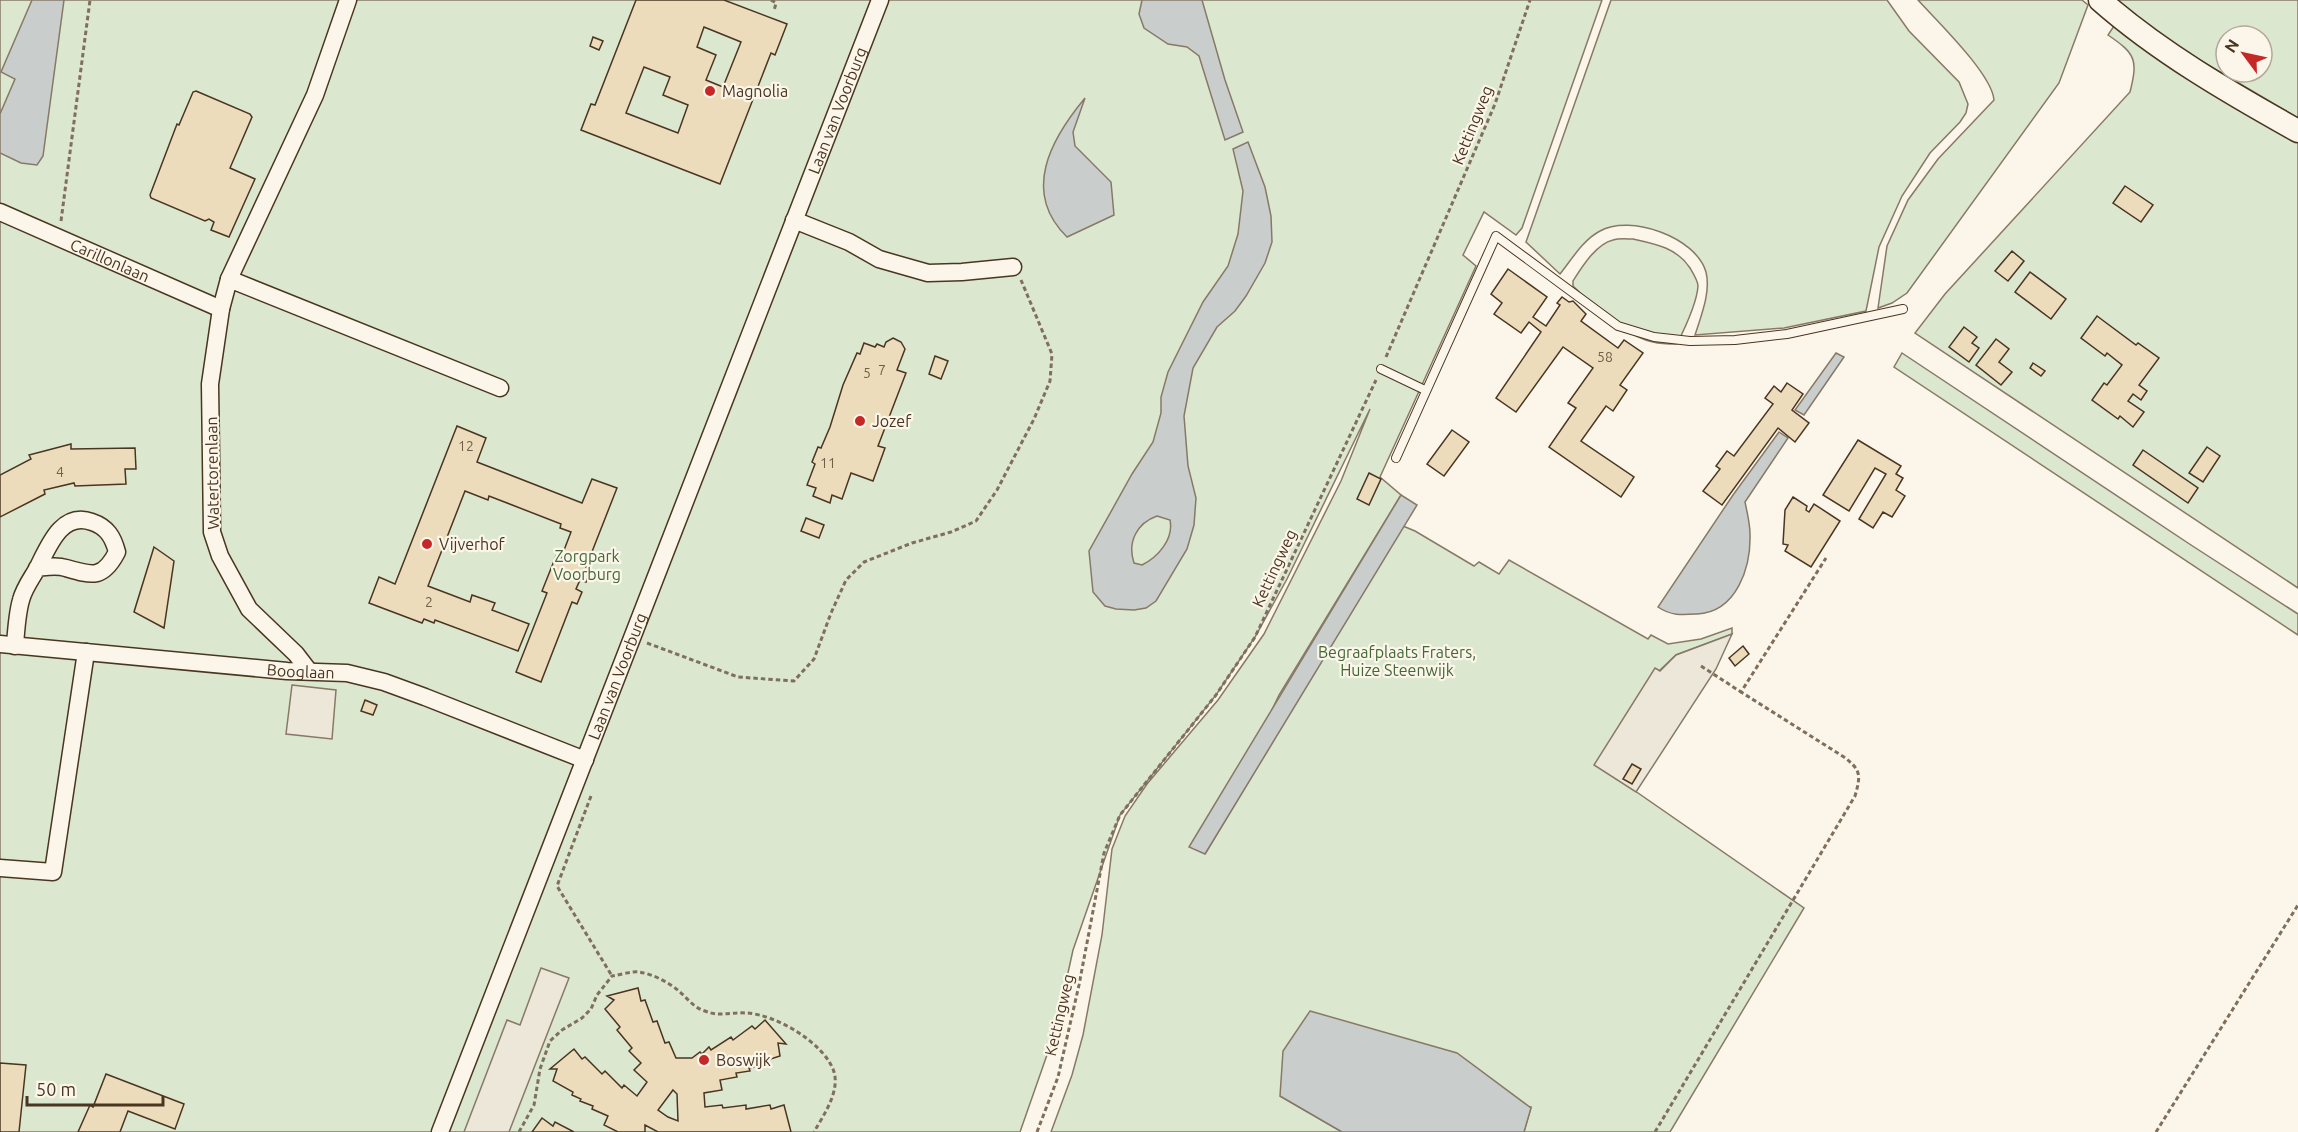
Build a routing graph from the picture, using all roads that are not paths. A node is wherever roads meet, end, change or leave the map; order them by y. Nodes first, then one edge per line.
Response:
1 (348, 0) edge
2 (880, 0) edge
3 (2100, 0) edge
4 (2298, 131) edge
5 (0, 212) edge
6 (794, 220) junction
7 (1013, 267) road end
8 (229, 279) junction
9 (221, 309) junction
10 (1903, 309) dead end
11 (1381, 369) road end
12 (500, 388) dead end
13 (1425, 390) junction
14 (1396, 458) dead end
15 (37, 568) junction
16 (7, 645) edge
17 (86, 652) junction
18 (309, 671) junction
19 (585, 760) junction
20 (0, 868) edge
21 (440, 1132) edge

1 - 8 street, Watertorenlaan
2 - 6 street, Laan van Voorburg
3 - 4 street
5 - 9 street, Carillonlaan
6 - 7 street
6 - 19 street, Laan van Voorburg
8 - 9 street, Watertorenlaan
8 - 12 street
9 - 18 street, Watertorenlaan
10 - 13 lane
11 - 13 lane
13 - 14 lane
15 - 15 street
15 - 16 street
16 - 17 street, Booglaan
17 - 18 street, Booglaan
17 - 20 street
18 - 19 street, Booglaan
19 - 21 street, Laan van Voorburg

